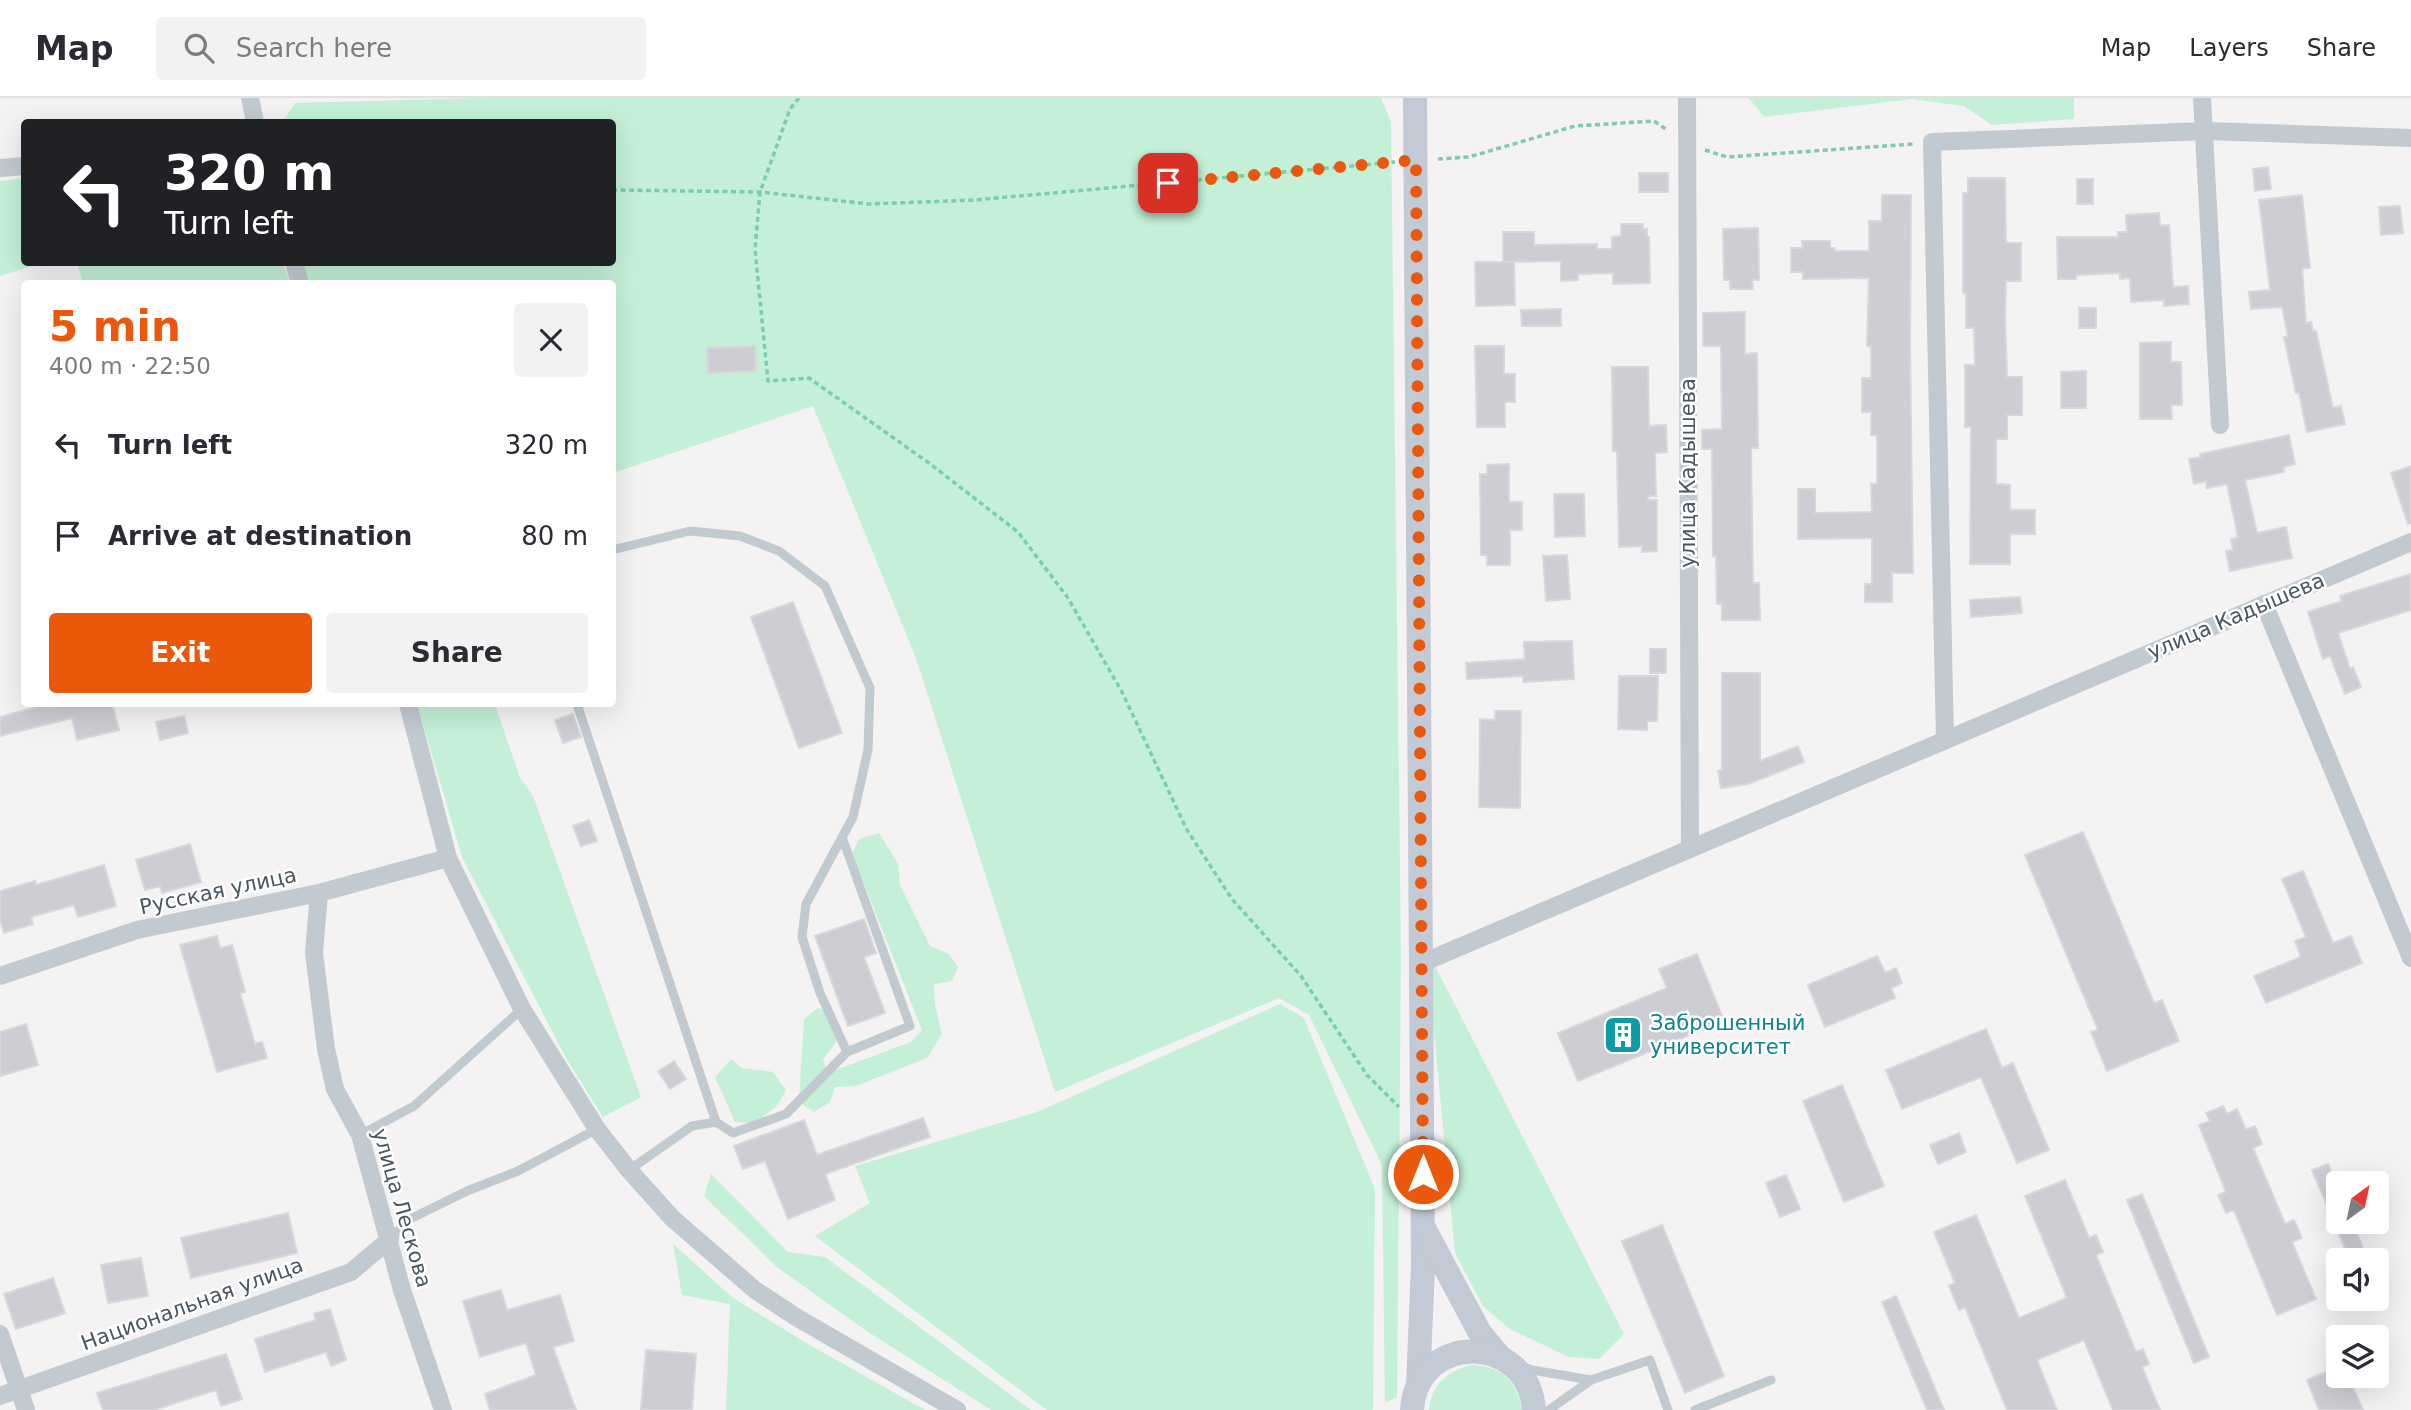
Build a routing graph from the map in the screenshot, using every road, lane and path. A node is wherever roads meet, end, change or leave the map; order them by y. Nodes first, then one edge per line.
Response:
1 (250, 98) edge
2 (799, 98) edge
3 (1415, 98) edge
4 (1687, 98) edge
5 (2202, 98) edge
6 (254, 119) edge
7 (2205, 131) junction
8 (2411, 138) edge
9 (1932, 142) junction
10 (1687, 144) junction
11 (1416, 160) junction
12 (21, 166) edge
13 (0, 168) edge
14 (616, 190) edge
15 (760, 192) junction
16 (2220, 425) dead end
17 (2411, 541) edge
18 (616, 549) edge
19 (2264, 604) junction
20 (409, 707) edge
21 (578, 707) edge
22 (1945, 740) junction
23 (842, 837) junction
24 (1690, 849) junction
25 (448, 858) junction
26 (319, 893) junction
27 (2411, 958) edge
28 (1422, 963) junction
29 (0, 976) edge
30 (522, 1009) junction
31 (847, 1052) junction
32 (716, 1122) junction
33 (597, 1129) junction
34 (1423, 1131) junction
35 (360, 1135) junction
36 (629, 1170) junction
37 (1423, 1226) junction
38 (390, 1239) junction
39 (0, 1334) edge
40 (1500, 1357) junction
41 (1591, 1380) junction
42 (1771, 1380) dead end
43 (19, 1390) junction
44 (0, 1396) edge
45 (1413, 1403) edge
46 (26, 1410) edge
47 (443, 1410) edge
48 (957, 1410) edge
49 (1534, 1410) edge
50 (1549, 1410) edge
51 (1668, 1410) edge
52 (1695, 1410) edge

1 - 6 street
2 - 15 path
3 - 11 street
4 - 10 street, улица Кадышева
5 - 7 street
7 - 8 street
7 - 9 street
7 - 16 street
9 - 10 path
9 - 22 street
10 - 11 path
10 - 24 street, улица Кадышева
11 - 15 path
11 - 28 street
12 - 13 street
14 - 15 path
15 - 34 path
17 - 19 street, улица Кадышева
18 - 23 lane
19 - 22 street, улица Кадышева
19 - 27 street
20 - 25 street
21 - 32 lane
22 - 24 street, улица Кадышева
23 - 31 lane
23 - 31 lane
24 - 28 street, улица Кадышева
25 - 26 street, Русская улица
25 - 30 street
26 - 29 street, Русская улица
26 - 35 street, улица Лескова
28 - 34 street
30 - 33 street
30 - 35 lane
31 - 32 lane
32 - 36 lane
33 - 36 street
33 - 38 lane
34 - 37 street
35 - 38 street, улица Лескова
36 - 48 street
37 - 40 street
37 - 45 street
38 - 43 street, Национальная улица
38 - 47 street, улица Лескова
39 - 43 street
40 - 41 lane
40 - 45 street
40 - 49 street
41 - 50 lane
41 - 51 lane
42 - 52 lane
43 - 44 street, Национальная улица
43 - 46 street

